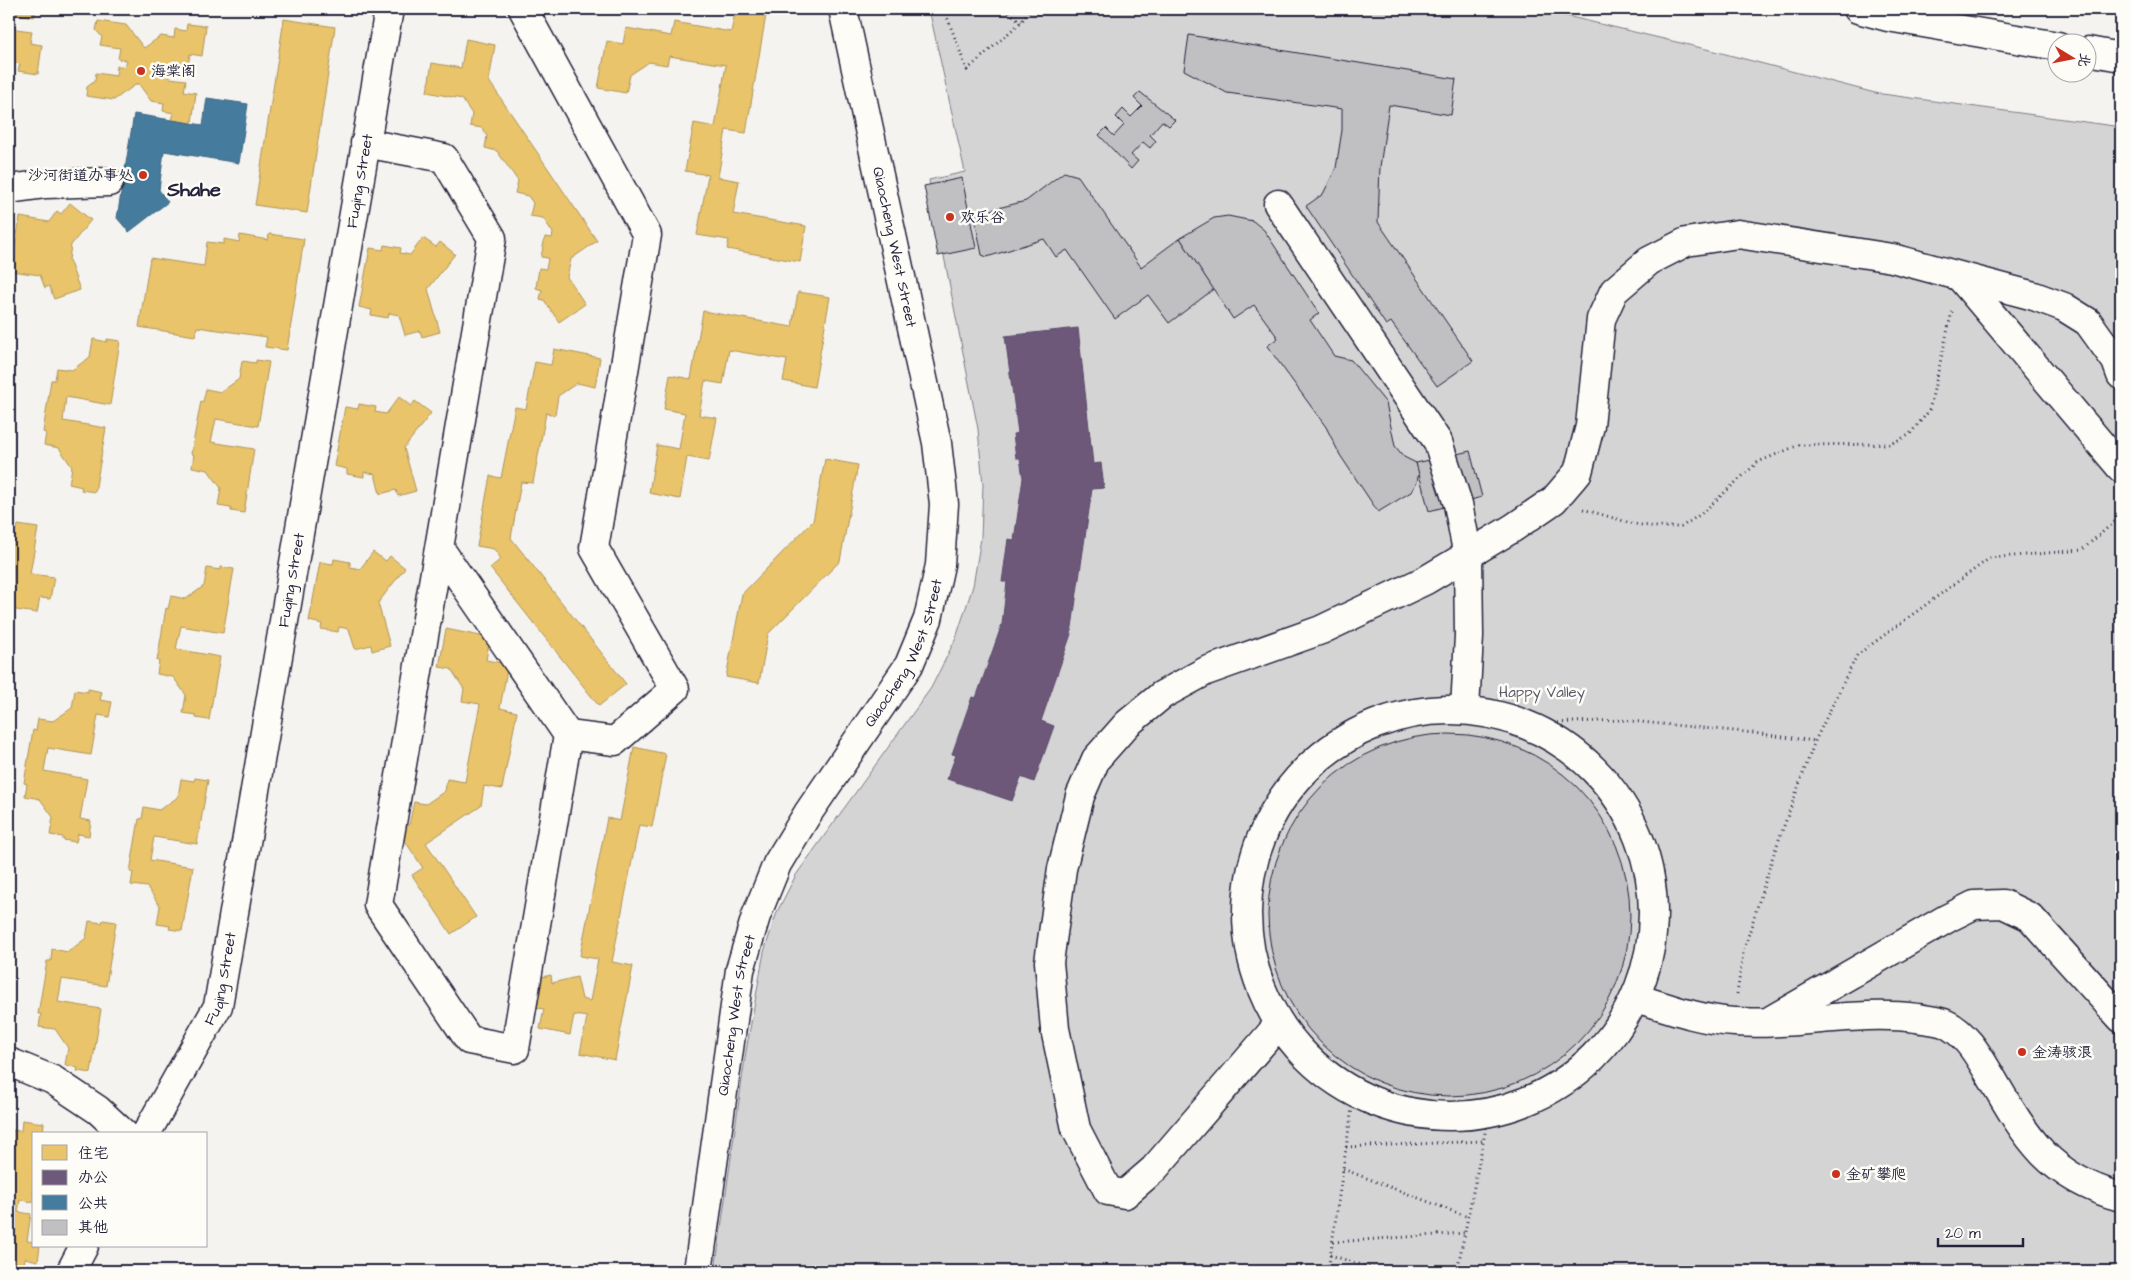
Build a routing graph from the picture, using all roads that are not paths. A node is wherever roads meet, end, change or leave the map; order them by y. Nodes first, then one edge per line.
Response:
1 (389, 9) edge
2 (522, 9) edge
3 (843, 9) edge
4 (1858, 9) edge
5 (2048, 44) edge
6 (2098, 53) edge
7 (2121, 57) edge
8 (365, 143) junction
9 (108, 182) dead end
10 (9, 189) edge
11 (1278, 204) dead end
12 (1960, 276) junction
13 (2121, 374) edge
14 (2121, 468) edge
15 (440, 549) junction
16 (1468, 556) junction
17 (1465, 709) junction
18 (568, 735) junction
19 (1636, 998) junction
20 (2121, 1018) edge
21 (1768, 1023) junction
22 (1279, 1024) junction
23 (9, 1062) edge
24 (122, 1132) edge
25 (147, 1132) edge
26 (2121, 1197) edge
27 (83, 1248) edge
28 (71, 1271) edge
29 (698, 1271) edge

1 - 8 street, Fuqing Street
2 - 18 street
3 - 29 street, Qiaocheng West Street
4 - 5 street
6 - 7 street
8 - 15 street
8 - 25 street, Fuqing Street
9 - 10 street
11 - 16 street
12 - 13 street
12 - 14 street
12 - 16 street
15 - 18 street
15 - 18 street
16 - 17 street
16 - 22 street
17 - 19 street
17 - 22 street
19 - 21 street
19 - 22 street
20 - 21 street
21 - 26 street
23 - 24 street
27 - 28 street

